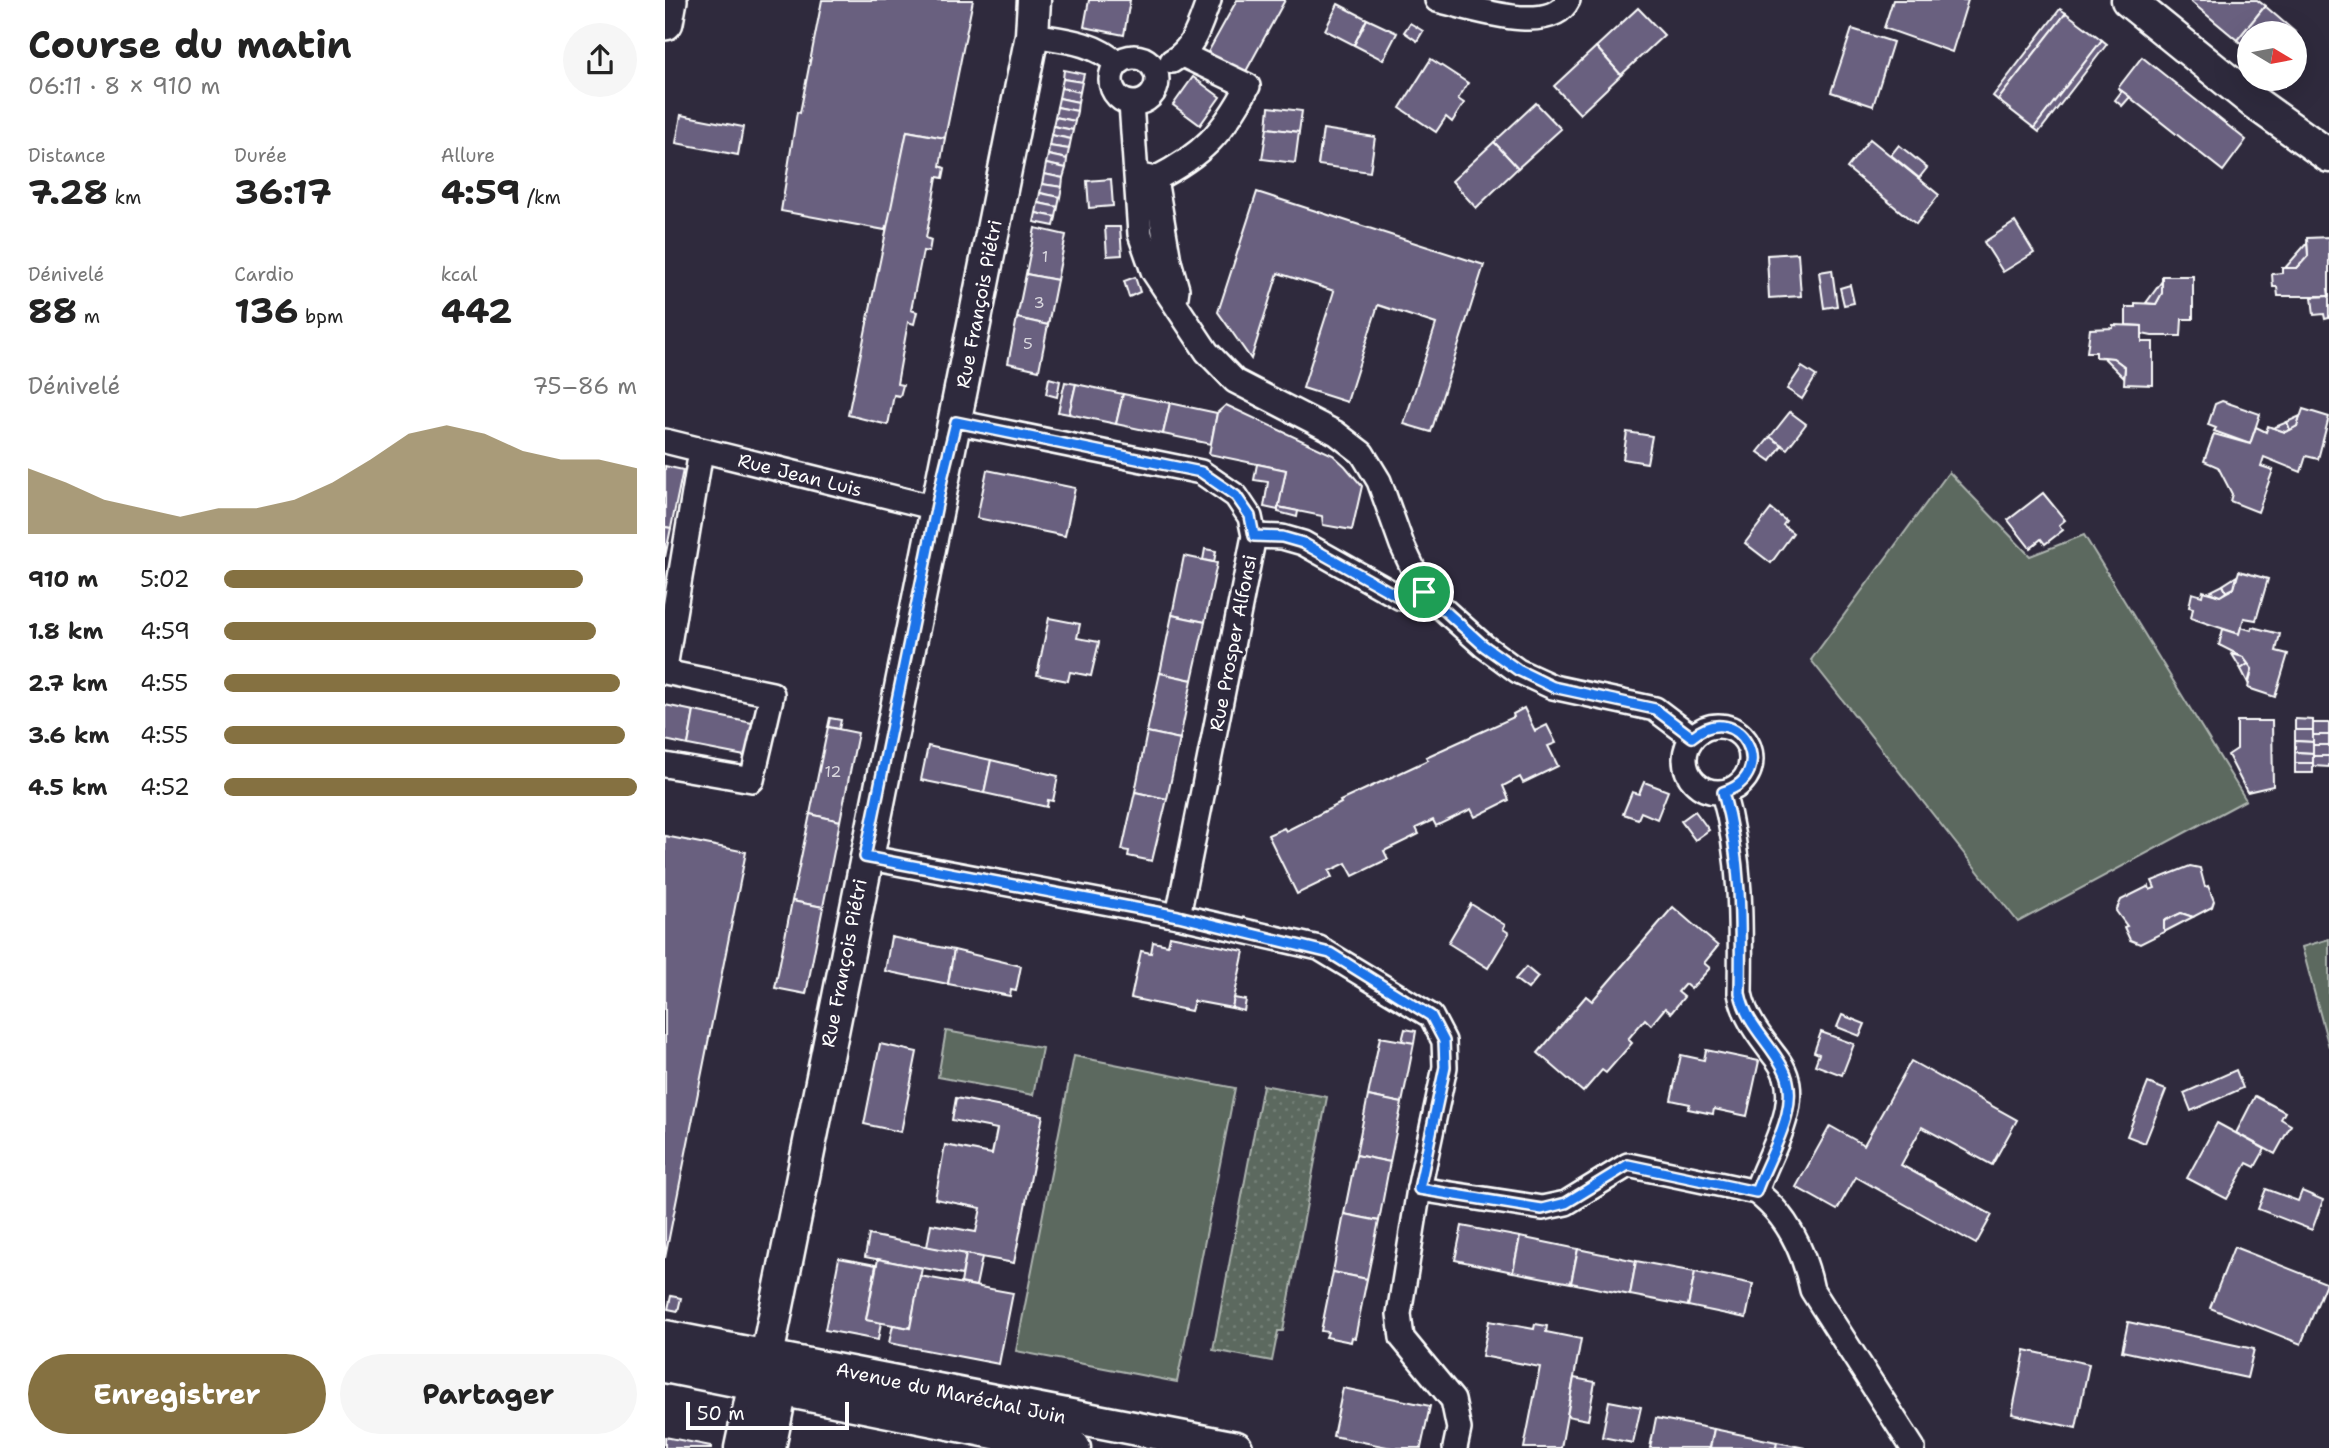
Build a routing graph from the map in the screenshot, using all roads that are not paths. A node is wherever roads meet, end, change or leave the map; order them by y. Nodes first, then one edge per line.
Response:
1 (669, 0) edge
2 (1034, 0) edge
3 (1209, 0) edge
4 (1437, 0) edge
5 (1568, 0) edge
6 (2128, 0) edge
7 (665, 22) edge
8 (1041, 36) junction
9 (1183, 55) junction
10 (1117, 64) junction
11 (1155, 72) junction
12 (1131, 103) junction
13 (2329, 156) edge
14 (1145, 177) junction
15 (956, 422) junction
16 (665, 441) edge
17 (701, 451) junction
18 (936, 508) junction
19 (1254, 536) junction
20 (1424, 592) junction
21 (665, 670) edge
22 (1692, 737) junction
23 (665, 765) edge
24 (1723, 792) junction
25 (865, 857) junction
26 (1178, 916) junction
27 (1419, 1189) junction
28 (1756, 1192) junction
29 (665, 1337) edge
30 (665, 1366) edge
31 (767, 1376) junction
32 (741, 1448) edge
33 (769, 1448) edge
34 (1074, 1448) edge
35 (1236, 1448) edge
36 (1455, 1448) edge
37 (1913, 1448) edge

1 - 7 main road
2 - 8 street, Rue François Piétri
3 - 9 street
4 - 5 street
6 - 13 street
8 - 10 street
8 - 15 street, Rue François Piétri
9 - 11 street
9 - 14 street
10 - 11 street
10 - 12 street
11 - 12 street
12 - 14 street
14 - 20 street
15 - 18 street, Rue François Piétri
15 - 19 street, Rue Prosper Alfonsi
16 - 17 street, Rue Jean Luis
17 - 18 street, Rue Jean Luis
17 - 21 street
18 - 25 street, Rue François Piétri
19 - 20 street
19 - 26 street, Rue Prosper Alfonsi
20 - 22 street
21 - 23 street
22 - 24 street
22 - 24 street
24 - 28 street
25 - 26 street
25 - 31 street, Rue François Piétri
26 - 27 street
27 - 28 street
27 - 36 street
28 - 37 street
29 - 31 street, Avenue du Maréchal Juin
30 - 31 street, Avenue du Maréchal Juin
31 - 32 street, Rue François Piétri
31 - 33 street, Rue François Piétri
31 - 34 street, Avenue du Maréchal Juin
31 - 35 street, Avenue du Maréchal Juin

